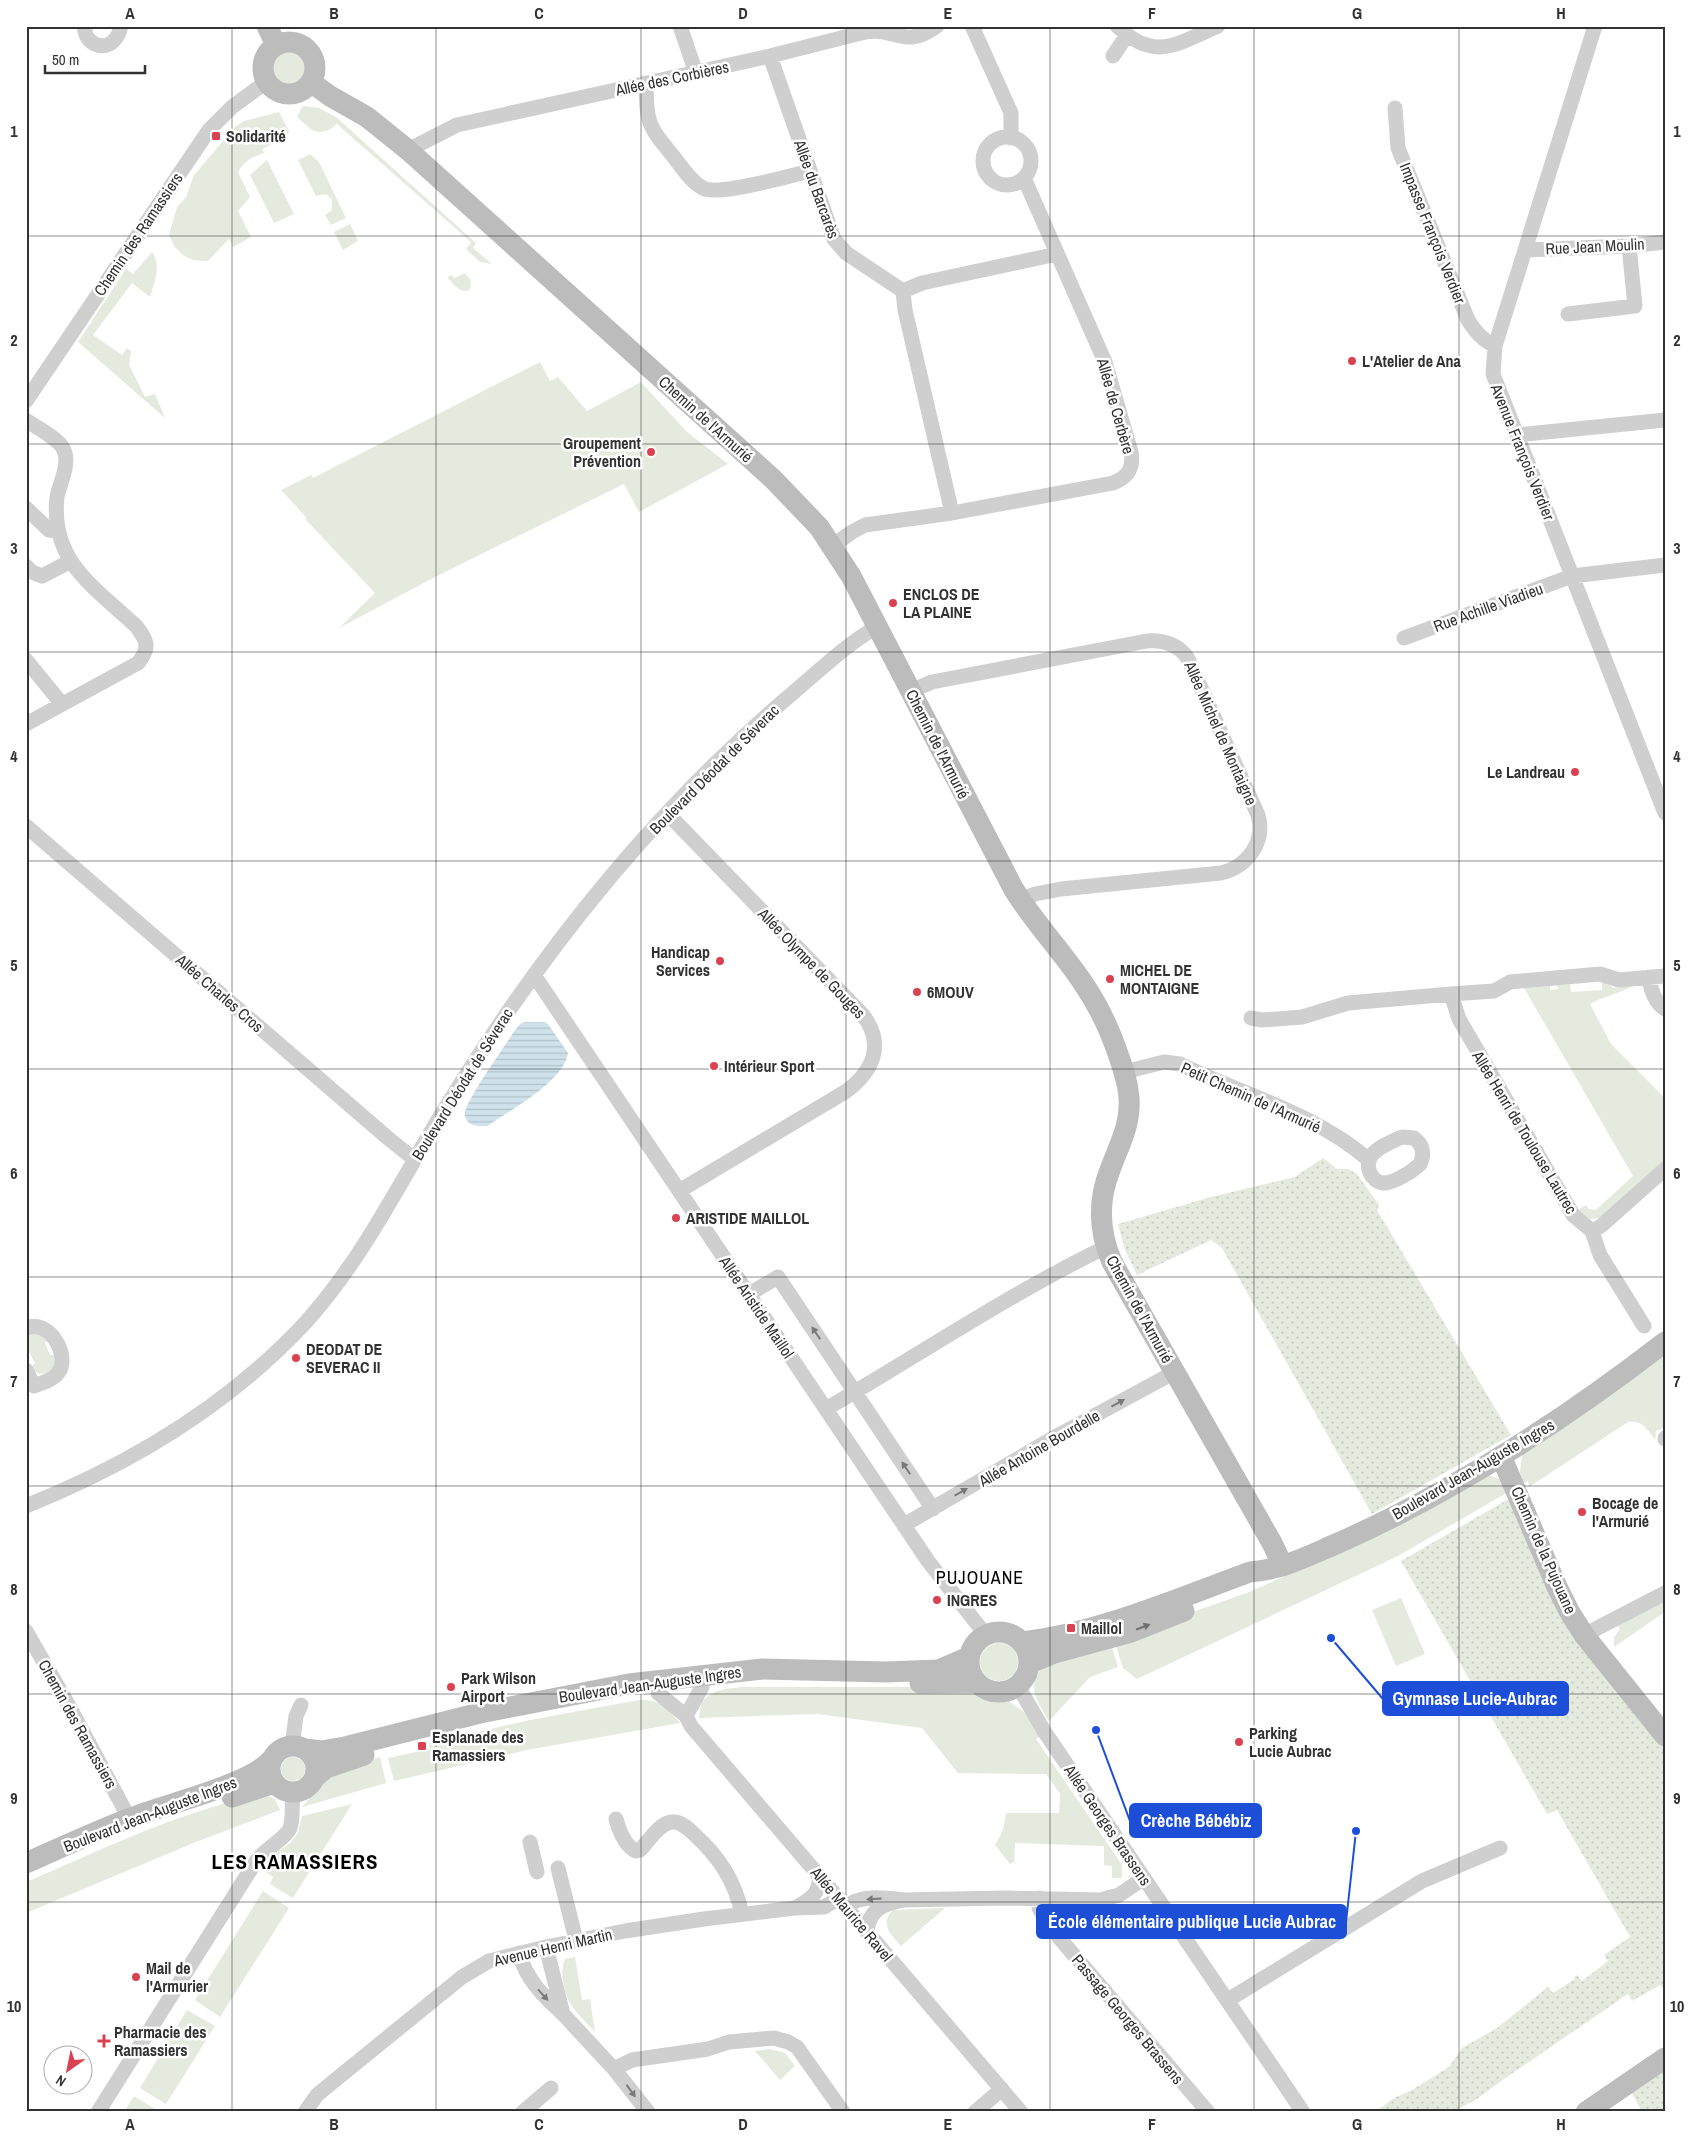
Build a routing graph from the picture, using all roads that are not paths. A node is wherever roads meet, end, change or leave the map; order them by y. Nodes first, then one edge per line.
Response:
1 (85, 26) edge
2 (121, 26) edge
3 (680, 26) edge
4 (937, 26) edge
5 (972, 26) edge
6 (1218, 26) edge
7 (1595, 26) edge
8 (1122, 31) edge
9 (271, 36) edge
10 (770, 56) junction
11 (1113, 56) dead end
12 (696, 72) junction
13 (266, 82) junction
14 (312, 83) junction
15 (646, 83) junction
16 (1395, 108) dead end
17 (1011, 138) junction
18 (408, 150) junction
19 (810, 171) junction
20 (1024, 178) junction
21 (1665, 242) edge
22 (1628, 246) junction
23 (1526, 250) junction
24 (1057, 254) junction
25 (903, 291) junction
26 (1568, 314) dead end
27 (1495, 346) junction
28 (26, 401) edge
29 (26, 420) edge
30 (1665, 420) edge
31 (1517, 435) junction
32 (26, 508) edge
33 (952, 513) junction
34 (59, 532) junction
35 (832, 546) junction
36 (71, 561) junction
37 (1665, 565) edge
38 (26, 566) edge
39 (1572, 576) junction
40 (878, 626) junction
41 (1404, 638) dead end
42 (26, 660) edge
43 (911, 691) junction
44 (62, 704) junction
45 (26, 724) edge
46 (1665, 812) edge
47 (667, 814) junction
48 (26, 826) edge
49 (1020, 900) junction
50 (534, 976) junction
51 (1665, 976) edge
52 (1649, 978) junction
53 (1451, 994) junction
54 (1665, 1009) edge
55 (1251, 1018) dead end
56 (1124, 1072) junction
57 (414, 1158) junction
58 (1369, 1160) dead end
59 (1665, 1169) edge
60 (679, 1191) junction
61 (1592, 1231) junction
62 (1106, 1247) junction
63 (749, 1294) junction
64 (1644, 1326) dead end
65 (26, 1328) edge
66 (1665, 1342) edge
67 (26, 1370) edge
68 (1175, 1372) junction
69 (30, 1388) edge
70 (856, 1392) junction
71 (826, 1409) junction
72 (1501, 1456) junction
73 (26, 1506) edge
74 (933, 1509) junction
75 (904, 1525) junction
76 (1275, 1568) junction
77 (1665, 1593) edge
78 (26, 1631) edge
79 (985, 1634) junction
80 (1584, 1635) junction
81 (1023, 1642) junction
82 (969, 1657) junction
83 (1030, 1663) junction
84 (976, 1682) junction
85 (1018, 1686) junction
86 (702, 1688) junction
87 (658, 1693) junction
88 (301, 1705) dead end
89 (686, 1716) junction
90 (1665, 1736) edge
91 (299, 1747) junction
92 (271, 1760) junction
93 (315, 1777) junction
94 (284, 1788) junction
95 (129, 1818) junction
96 (616, 1819) dead end
97 (530, 1842) dead end
98 (1500, 1848) dead end
99 (26, 1863) edge
100 (558, 1868) dead end
101 (537, 1872) dead end
102 (819, 1875) junction
103 (26, 1876) edge
104 (1144, 1878) junction
105 (1039, 1898) junction
106 (904, 1900) junction
107 (842, 1902) junction
108 (795, 1908) junction
109 (742, 1914) junction
110 (867, 1932) junction
111 (576, 1940) junction
112 (546, 1947) junction
113 (519, 1953) junction
114 (1228, 2000) junction
115 (563, 2014) junction
116 (1665, 2058) edge
117 (614, 2069) junction
118 (551, 2088) dead end
119 (1002, 2089) junction
120 (1018, 2111) edge
121 (98, 2112) edge
122 (305, 2112) edge
123 (524, 2112) edge
124 (648, 2112) edge
125 (843, 2112) edge
126 (975, 2112) edge
127 (1208, 2112) edge
128 (1302, 2112) edge
129 (1586, 2112) edge

1 - 2 street
3 - 12 street
4 - 10 street, Allée des Corbières
5 - 17 street
6 - 8 street
7 - 23 street, Avenue François Verdier
8 - 11 street
9 - 13 main road
9 - 14 main road
10 - 12 street, Allée des Corbières
10 - 19 street, Allée du Barcarès
12 - 15 street, Allée des Corbières
13 - 14 main road
13 - 28 street, Chemin des Ramassiers
14 - 18 main road, Chemin de l'Armurié
15 - 18 street, Allée des Corbières
15 - 19 street
16 - 27 street, Impasse François Verdier
17 - 20 street
17 - 20 street
18 - 35 main road, Chemin de l'Armurié
19 - 25 street, Allée du Barcarès
20 - 24 street, Allée de Cerbère
21 - 22 street, Rue Jean Moulin
22 - 23 street, Rue Jean Moulin
22 - 26 street
23 - 27 street, Avenue François Verdier
24 - 25 street
24 - 33 street, Allée de Cerbère
25 - 33 street
27 - 31 street, Avenue François Verdier
29 - 34 street
30 - 31 street
31 - 39 street, Avenue François Verdier
32 - 34 street
33 - 35 street, Allée de Cerbère
34 - 36 street
35 - 40 main road, Chemin de l'Armurié
36 - 38 street
36 - 44 street
37 - 39 street, Rue Achille Viadieu
39 - 41 street, Rue Achille Viadieu
39 - 46 street, Avenue François Verdier
40 - 43 main road, Chemin de l'Armurié
40 - 47 street, Boulevard Déodat de Séverac
42 - 44 street
43 - 49 main road, Chemin de l'Armurié
43 - 49 street, Allée Michel de Montaigne
44 - 45 street
47 - 50 street, Boulevard Déodat de Séverac
47 - 60 street, Allée Olympe de Gouges
48 - 57 street, Allée Charles Cros
49 - 56 main road, Chemin de l'Armurié
50 - 57 street, Boulevard Déodat de Séverac
50 - 60 street, Allée Aristide Maillol
51 - 52 street
52 - 53 street
52 - 54 street
53 - 55 street
53 - 61 street, Allée Henri de Toulouse Lautrec
56 - 58 street, Petit Chemin de l'Armurié
56 - 62 main road, Chemin de l'Armurié
57 - 73 street, Boulevard Déodat de Séverac
59 - 61 street
60 - 63 street, Allée Aristide Maillol
61 - 64 street
62 - 68 main road, Chemin de l'Armurié
62 - 70 street
70 -> 63 street
63 - 71 street, Allée Aristide Maillol
65 - 69 street
66 - 72 main road, Boulevard Jean-Auguste Ingres
67 - 69 street
74 -> 68 street, Allée Antoine Bourdelle
68 - 76 main road, Chemin de l'Armurié
70 - 71 street
74 -> 70 street
71 - 75 street, Allée Aristide Maillol
72 - 76 main road, Boulevard Jean-Auguste Ingres
72 - 80 main road, Chemin de la Pujouane
74 - 75 street, Allée Antoine Bourdelle
75 - 79 street, Allée Aristide Maillol
76 - 81 main road, Boulevard Jean-Auguste Ingres
83 -> 76 main road, Boulevard Jean-Auguste Ingres
77 - 80 street
78 - 95 street, Chemin des Ramassiers
79 - 81 main road
79 - 82 main road
80 - 90 main road, Chemin de la Pujouane
81 - 83 main road
82 - 84 main road
82 - 91 main road, Boulevard Jean-Auguste Ingres
83 - 85 main road
84 - 85 main road
84 - 86 main road, Boulevard Jean-Auguste Ingres
85 - 104 street, Allée Georges Brassens
86 - 87 main road, Boulevard Jean-Auguste Ingres
86 - 89 street
87 - 89 street, Allée Maurice Ravel
87 - 93 main road, Boulevard Jean-Auguste Ingres
88 - 91 street
89 - 102 street, Allée Maurice Ravel
91 - 92 main road
91 - 93 main road
92 - 94 main road
92 - 95 main road, Boulevard Jean-Auguste Ingres
93 - 94 main road
94 - 103 main road, Boulevard Jean-Auguste Ingres
94 - 121 street
95 - 99 main road, Boulevard Jean-Auguste Ingres
96 - 109 street
97 - 101 street
98 - 114 street
100 - 111 street
102 - 107 street, Allée Maurice Ravel
102 - 108 street, Avenue Henri Martin
104 - 105 street, Avenue Henri Martin
104 - 114 street, Allée Georges Brassens
105 - 106 street, Avenue Henri Martin
105 - 127 street, Passage Georges Brassens
106 -> 107 street, Avenue Henri Martin
106 - 110 street, Avenue Henri Martin
107 - 108 street, Avenue Henri Martin
107 - 110 street, Allée Maurice Ravel
108 - 109 street, Avenue Henri Martin
109 - 111 street, Avenue Henri Martin
110 - 119 street, Allée Maurice Ravel
111 - 112 street, Avenue Henri Martin
112 - 113 street, Avenue Henri Martin
112 - 115 street
113 -> 115 street
113 - 122 street, Avenue Henri Martin
114 - 128 street, Allée Georges Brassens
115 - 117 street
116 - 129 main road
117 -> 124 street
117 - 125 street
118 - 123 street
119 - 120 street, Allée Maurice Ravel
119 - 126 street

